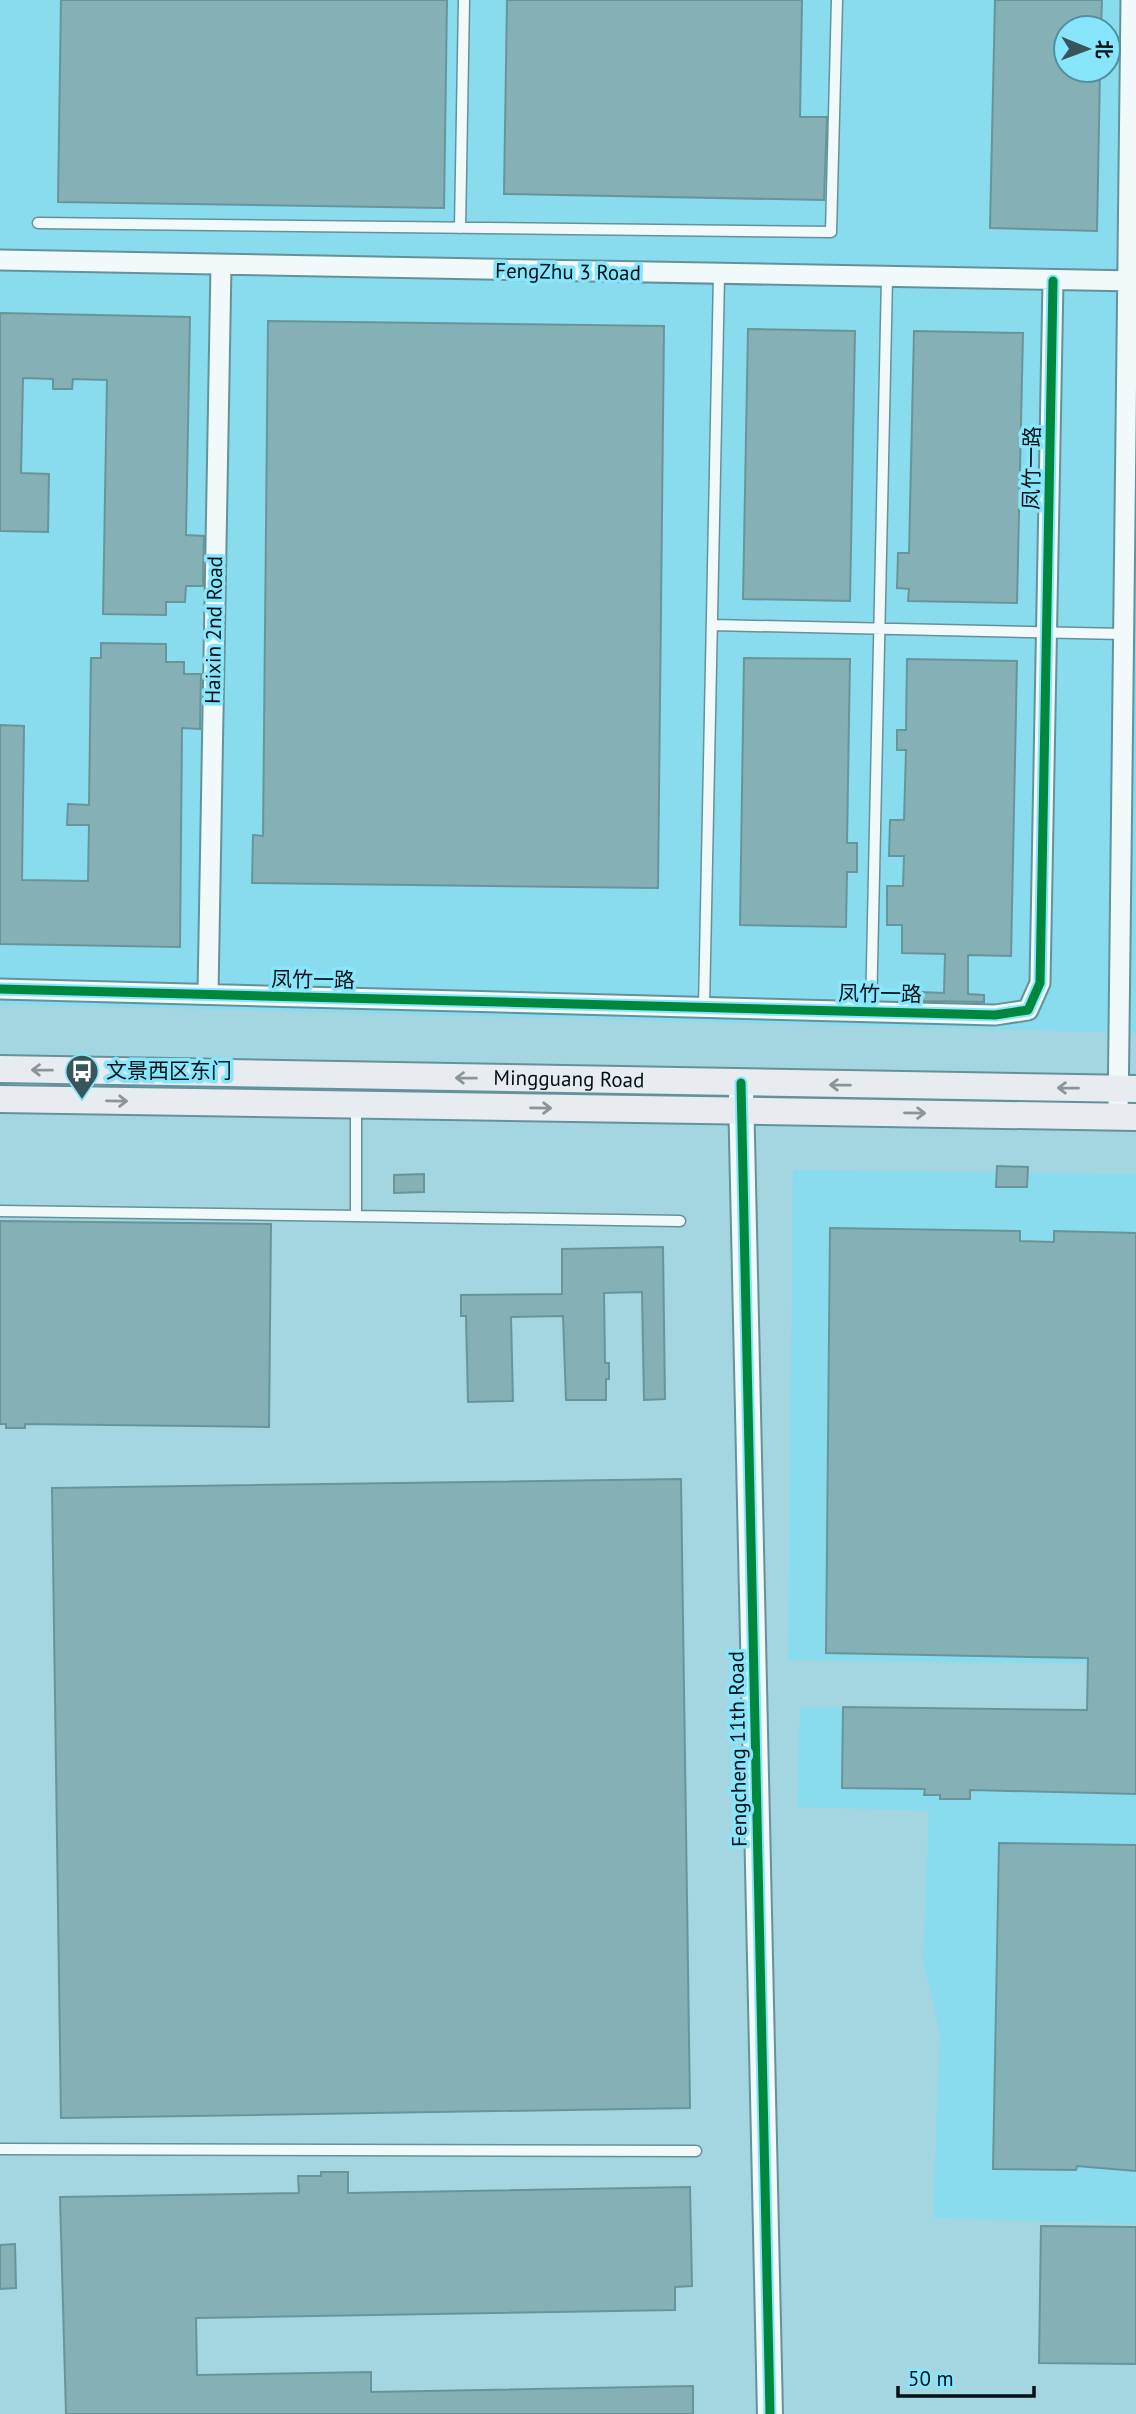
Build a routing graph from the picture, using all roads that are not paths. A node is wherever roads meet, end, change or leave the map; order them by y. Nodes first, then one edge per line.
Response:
1 (464, 0) edge
2 (837, 0) edge
3 (1131, 0) edge
4 (38, 223) dead end
5 (460, 228) junction
6 (0, 260) edge
7 (220, 265) junction
8 (719, 275) junction
9 (887, 278) junction
10 (1053, 281) junction
11 (1132, 281) edge
12 (712, 625) junction
13 (881, 629) junction
14 (1046, 632) junction
15 (1123, 634) junction
16 (1129, 719) edge
17 (0, 989) edge
18 (208, 994) junction
19 (704, 1007) junction
20 (871, 1012) junction
21 (0, 1069) edge
22 (741, 1083) junction
23 (1127, 1089) edge
24 (0, 1099) edge
25 (356, 1105) junction
26 (741, 1111) junction
27 (1127, 1117) edge
28 (0, 1211) edge
29 (356, 1216) junction
30 (680, 1221) dead end
31 (0, 2149) edge
32 (696, 2151) dead end
33 (770, 2414) edge

1 - 5 lane
2 - 5 lane
3 - 11 street
4 - 5 lane
6 - 7 street, FengZhu 3 Road
7 - 8 street, FengZhu 3 Road
7 - 18 street, Haixin 2nd Road
8 - 9 street, FengZhu 3 Road
8 - 12 lane
9 - 10 street, FengZhu 3 Road
9 - 13 lane
10 - 11 street, FengZhu 3 Road
10 - 14 street, 凤竹一路
11 - 15 street
12 - 13 lane
12 - 19 lane
13 - 14 lane
13 - 20 lane
14 - 15 lane
14 - 20 street, 凤竹一路
15 - 16 street
16 - 23 street
17 - 18 street, 凤竹一路
18 - 19 street, 凤竹一路
19 - 20 street, 凤竹一路
22 -> 21 main road, Mingguang Road
23 -> 22 main road, Mingguang Road
22 - 26 street, Fengcheng 11th Road
23 - 27 street
24 -> 25 main road, Mingguang Road
25 -> 26 main road, Mingguang Road
25 - 29 lane
26 -> 27 main road, Mingguang Road
26 - 33 street, Fengcheng 11th Road
28 - 29 lane
29 - 30 lane
31 - 32 lane

